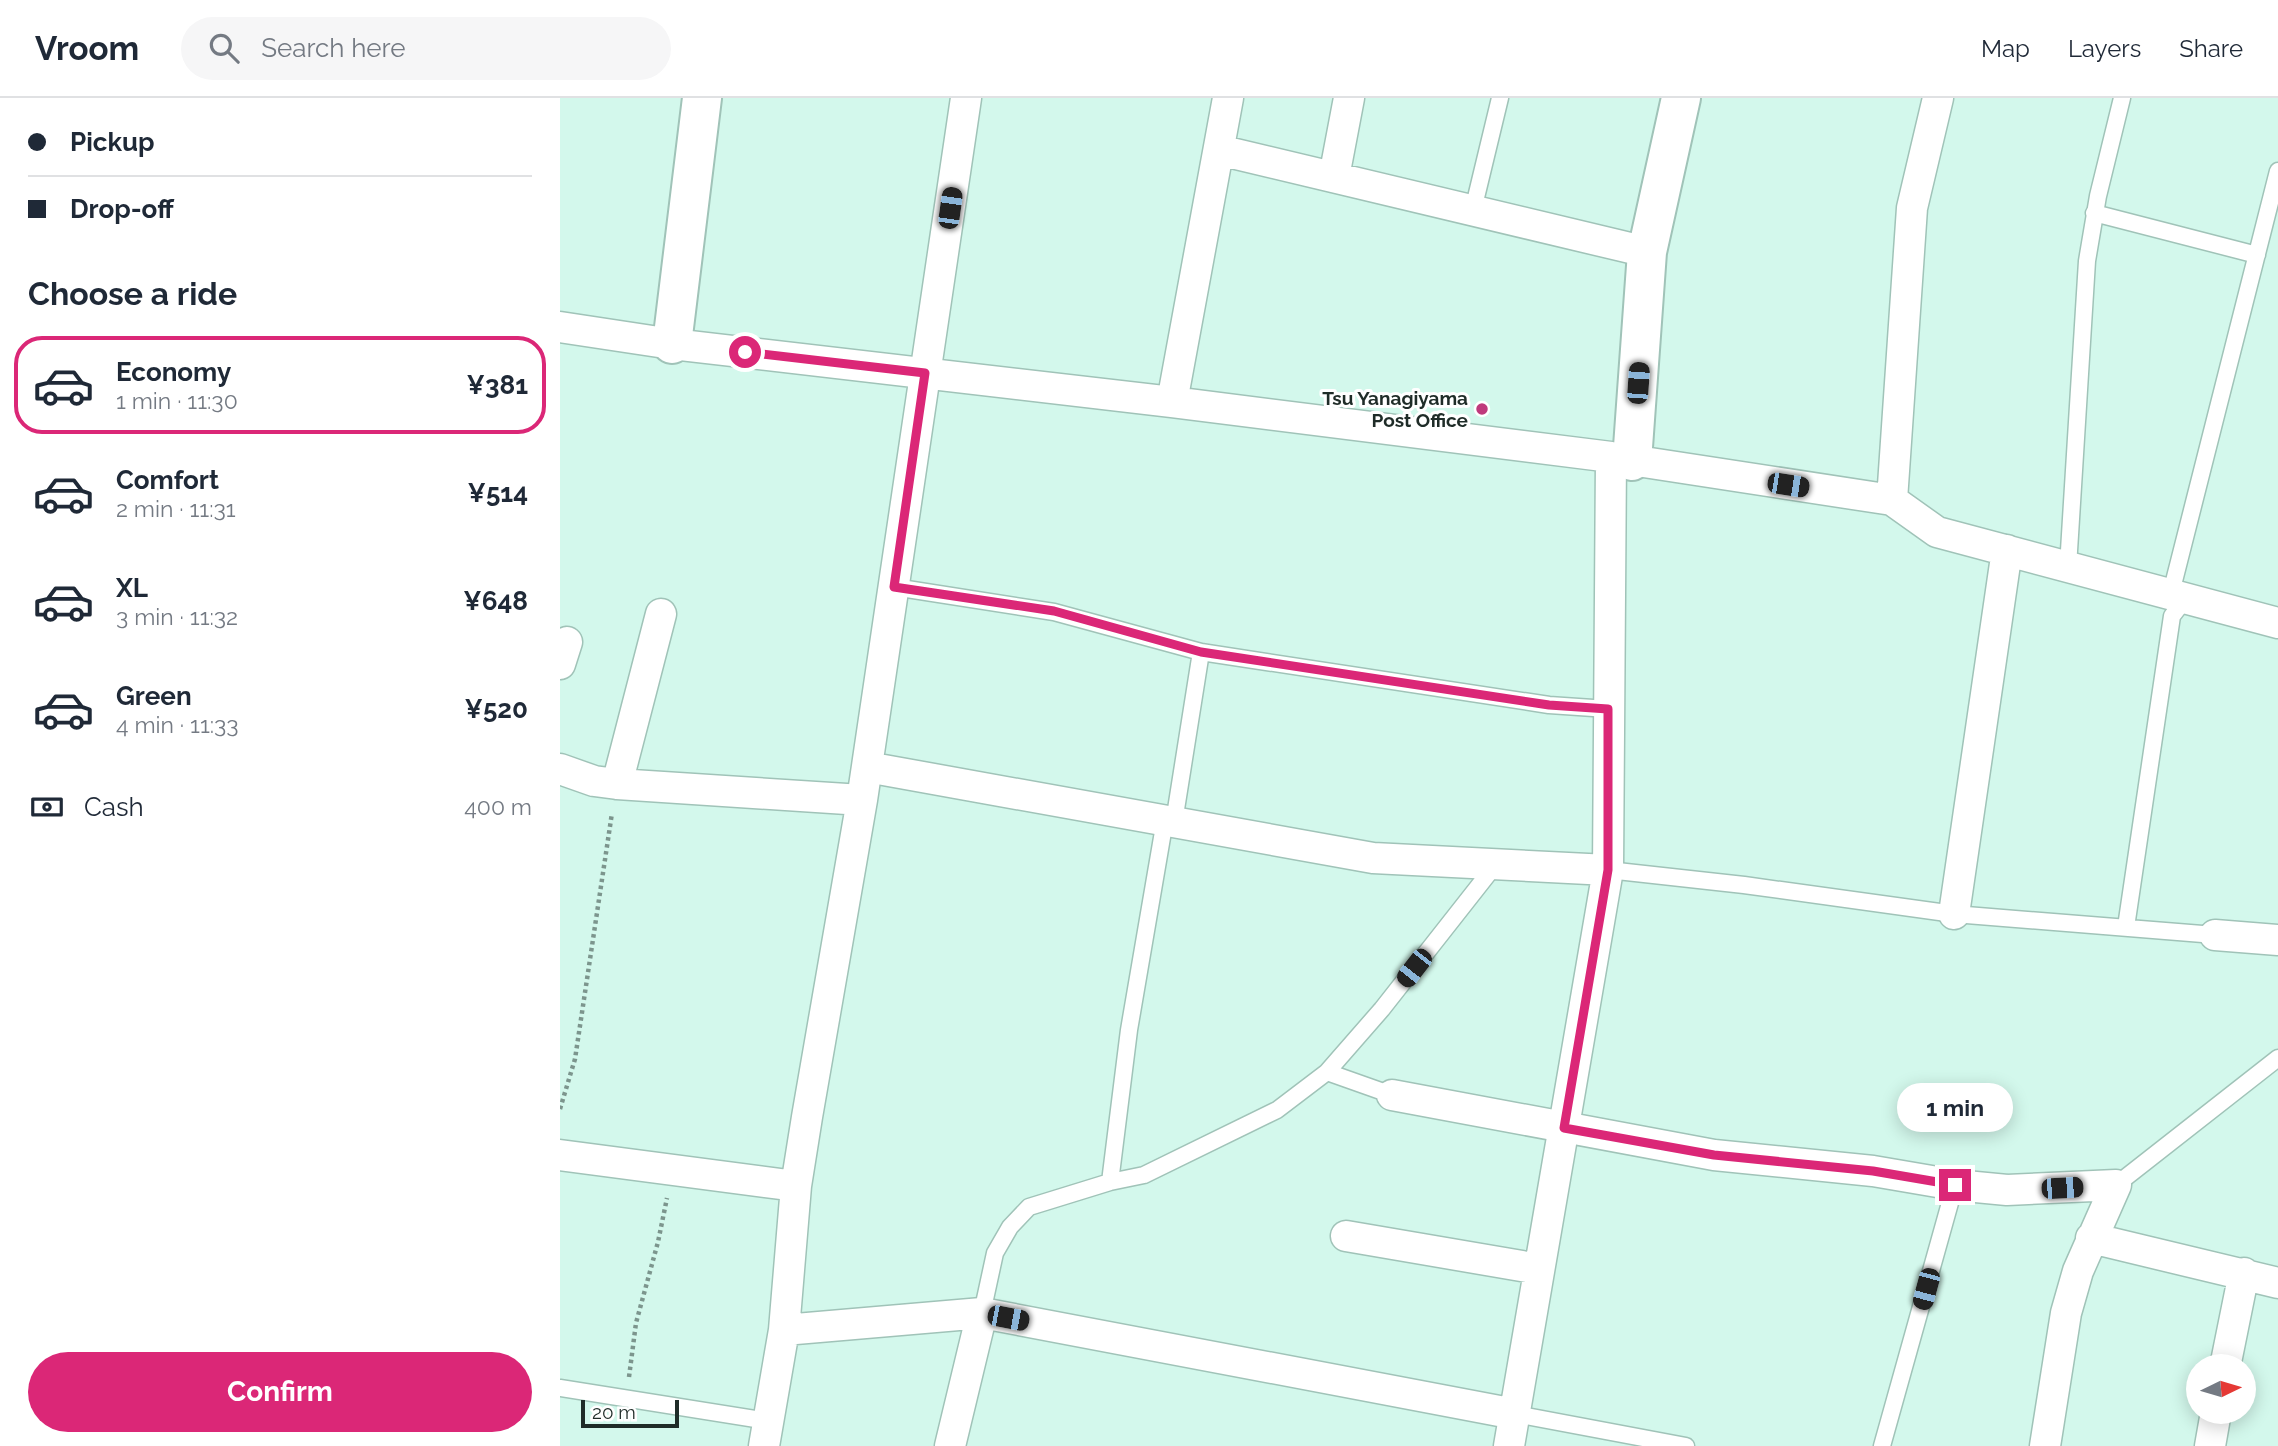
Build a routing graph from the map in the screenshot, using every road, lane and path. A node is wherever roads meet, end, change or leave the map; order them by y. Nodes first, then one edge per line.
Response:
1 (702, 98) edge
2 (966, 98) edge
3 (1228, 98) edge
4 (1349, 98) edge
5 (1500, 98) edge
6 (1681, 98) edge
7 (1938, 98) edge
8 (2122, 98) edge
9 (1219, 150) junction
10 (2278, 171) edge
11 (1334, 177) junction
12 (1473, 210) junction
13 (2094, 213) junction
14 (1647, 252) junction
15 (2257, 255) junction
16 (560, 327) edge
17 (672, 344) junction
18 (925, 373) junction
19 (1172, 402) junction
20 (1622, 459) junction
21 (1892, 500) junction
22 (2007, 550) junction
23 (2067, 567) junction
24 (894, 587) junction
25 (2179, 596) junction
26 (661, 614) dead end
27 (2278, 623) edge
28 (1201, 652) junction
29 (1608, 709) junction
30 (867, 766) junction
31 (560, 769) edge
32 (617, 784) junction
33 (862, 800) junction
34 (1170, 821) junction
35 (1496, 864) junction
36 (1608, 870) junction
37 (1954, 914) junction
38 (2126, 927) junction
39 (2215, 934) joint
40 (2278, 940) edge
41 (2278, 1058) edge
42 (1327, 1072) junction
43 (1392, 1095) joint
44 (560, 1109) edge
45 (1564, 1128) junction
46 (560, 1155) edge
47 (673, 1169) junction
48 (1110, 1182) junction
49 (1955, 1185) junction
50 (2116, 1185) junction
51 (796, 1186) junction
52 (1346, 1236) dead end
53 (2091, 1238) junction
54 (1539, 1269) junction
55 (2244, 1273) junction
56 (2278, 1283) edge
57 (982, 1312) junction
58 (784, 1330) junction
59 (2228, 1354) edge
60 (560, 1388) edge
61 (627, 1399) junction
62 (1515, 1414) junction
63 (2215, 1424) edge
64 (766, 1434) edge
65 (950, 1446) edge
66 (1509, 1446) edge
67 (1686, 1446) edge
68 (1882, 1446) edge
69 (2045, 1446) edge
70 (2210, 1446) edge

1 - 17 street
2 - 18 street
3 - 9 street
4 - 11 street
5 - 12 lane
6 - 14 street
7 - 21 street
8 - 13 lane
9 - 11 street
9 - 19 street
10 - 15 lane
11 - 12 street
12 - 14 street
13 - 15 lane
13 - 23 lane
14 - 20 street
15 - 25 lane
16 - 17 street
17 - 18 street
18 - 19 street
18 - 24 street
19 - 20 street
20 - 21 street
20 - 29 street
21 - 22 street
22 - 23 street
22 - 37 street
23 - 25 street
24 - 28 lane
24 - 30 street
25 - 27 street
25 - 38 lane
26 - 32 street
28 - 29 lane
28 - 34 lane
29 - 36 street
30 - 33 street
30 - 34 street
31 - 32 street
32 - 33 street
32 - 44 path
33 - 51 street
34 - 35 street
34 - 48 lane
35 - 36 street
35 - 42 lane
36 - 37 lane
36 - 45 street
37 - 38 lane
38 - 39 lane
39 - 40 street
41 - 50 lane
42 - 43 lane
42 - 48 lane
43 - 45 street
45 - 49 street
45 - 54 street
46 - 47 street
47 - 51 street
47 - 61 path
48 - 57 lane
49 - 50 street
49 - 68 lane
50 - 53 street
51 - 58 street
52 - 54 street
53 - 55 street
53 - 69 street
54 - 62 street
55 - 56 street
55 - 59 street
57 - 58 street
57 - 62 street
57 - 65 street
58 - 64 street
60 - 61 lane
61 - 64 lane
62 - 66 street
62 - 67 lane
63 - 70 street

